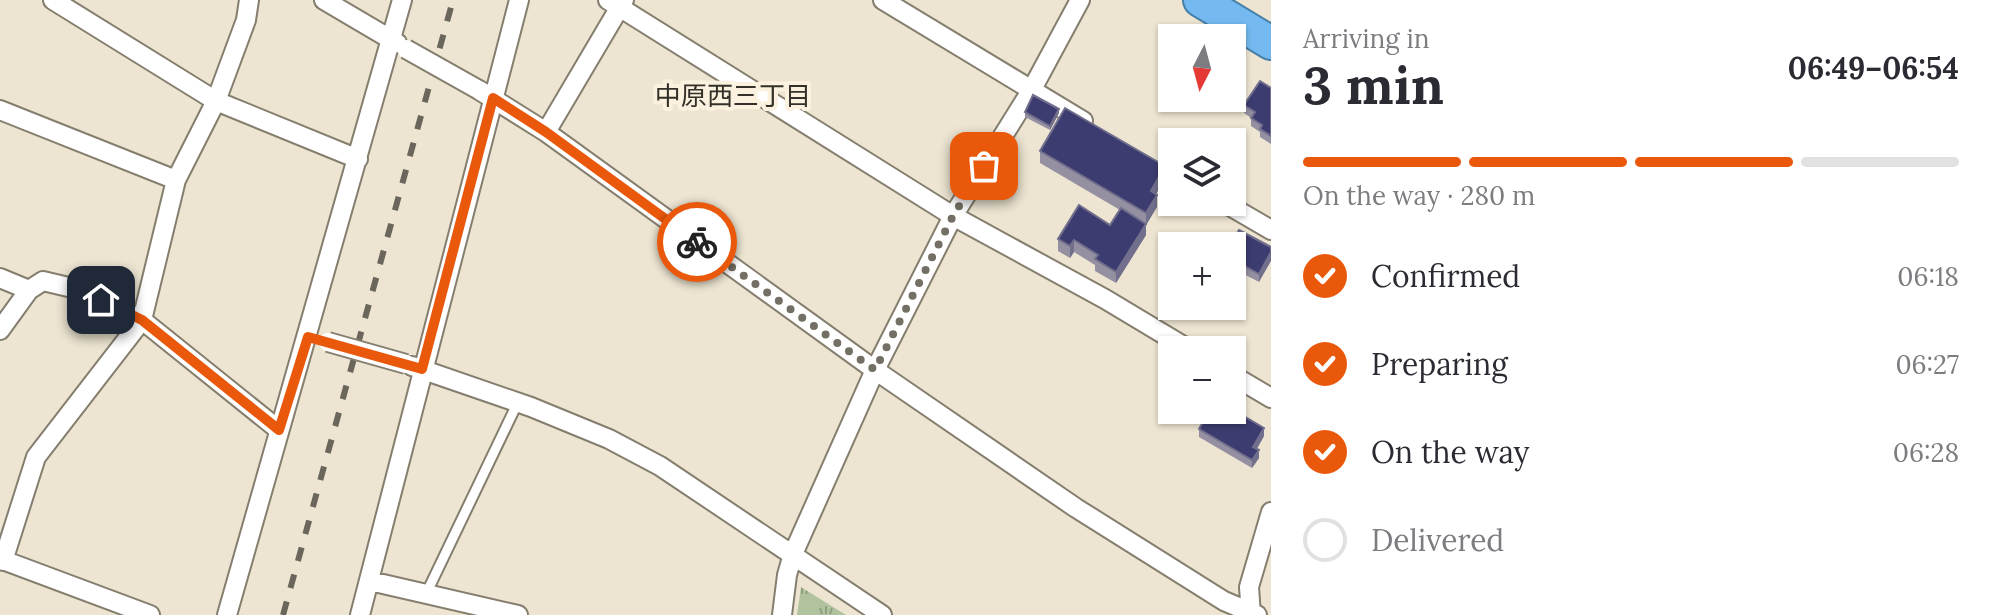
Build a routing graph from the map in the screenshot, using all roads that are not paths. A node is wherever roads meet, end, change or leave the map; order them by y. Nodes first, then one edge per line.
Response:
1 (53, 0) edge
2 (249, 0) edge
3 (324, 0) edge
4 (402, 0) edge
5 (519, 0) edge
6 (883, 0) edge
7 (1080, 0) edge
8 (1200, 0) edge
9 (617, 3) edge
10 (1271, 43) edge
11 (398, 44) junction
12 (1031, 91) junction
13 (486, 94) junction
14 (216, 101) junction
15 (0, 110) edge
16 (1095, 128) edge
17 (546, 132) junction
18 (358, 159) junction
19 (176, 180) junction
20 (1246, 215) edge
21 (953, 216) junction
22 (1271, 230) edge
23 (0, 278) edge
24 (29, 290) junction
25 (142, 320) junction
26 (0, 330) edge
27 (1167, 336) edge
28 (308, 337) junction
29 (414, 366) junction
30 (875, 370) junction
31 (1246, 383) edge
32 (1271, 398) edge
33 (518, 402) junction
34 (279, 430) junction
35 (1271, 512) edge
36 (793, 554) junction
37 (2, 560) edge
38 (370, 581) junction
39 (426, 594) junction
40 (114, 609) edge
41 (1253, 614) edge
42 (150, 615) edge
43 (227, 615) edge
44 (360, 615) edge
45 (518, 615) edge
46 (782, 615) edge
47 (882, 615) edge

1 - 14 street
2 - 14 street
3 - 11 street
4 - 11 street
5 - 13 street
6 - 12 street
7 - 12 street
8 - 10 highway
9 - 17 street
9 - 21 street
11 - 13 street, bridge
11 - 18 street
12 - 16 street
12 - 21 street
13 - 17 street
13 - 29 street
14 - 18 street
14 - 19 street
15 - 19 street
17 - 30 street
18 - 28 street
19 - 25 street
20 - 22 street
21 - 27 street
21 - 30 street
23 - 24 street
24 - 25 street
24 - 26 street
25 - 34 street
25 - 37 street
28 - 29 street, bridge
28 - 34 street
29 - 33 street
29 - 38 street
30 - 36 street
30 - 41 street
31 - 32 street
33 - 36 street
33 - 39 lane
34 - 43 street
35 - 41 street
36 - 46 street
36 - 47 street
37 - 40 street
38 - 39 street
38 - 44 street
39 - 45 street
40 - 42 street

